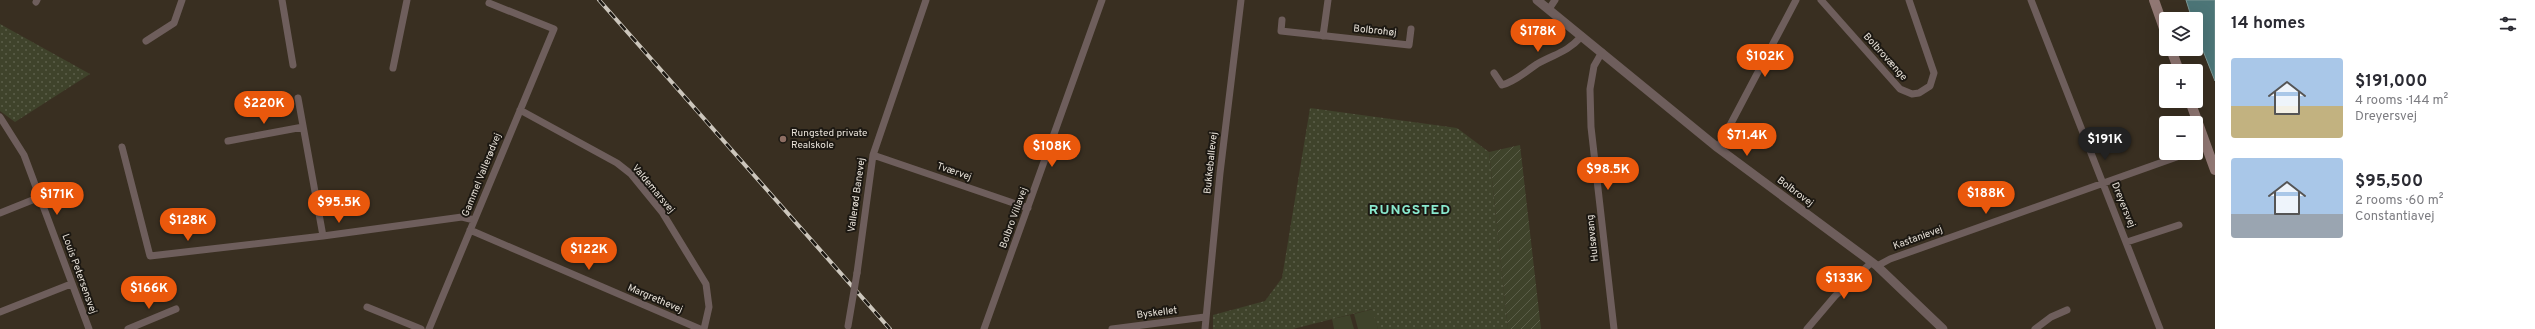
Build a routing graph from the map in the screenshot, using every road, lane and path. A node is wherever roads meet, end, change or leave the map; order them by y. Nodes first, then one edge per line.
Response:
1 (182, 0) edge
2 (282, 0) edge
3 (407, 0) edge
4 (926, 0) edge
5 (1102, 0) edge
6 (1241, 0) edge
7 (1328, 0) edge
8 (1537, 0) edge
9 (1555, 0) edge
10 (1796, 0) edge
11 (1821, 0) edge
12 (1909, 0) edge
13 (2031, 0) edge
14 (2154, 0) edge
15 (489, 3) dead end
16 (1549, 9) junction
17 (2159, 14) edge
18 (1282, 20) dead end
19 (1411, 29) dead end
20 (1323, 36) junction
21 (1582, 36) junction
22 (146, 41) dead end
23 (1602, 52) junction
24 (293, 65) dead end
25 (393, 68) dead end
26 (1494, 73) dead end
27 (298, 98) dead end
28 (2192, 108) edge
29 (520, 110) junction
30 (0, 117) edge
31 (303, 127) junction
32 (228, 141) dead end
33 (2206, 146) junction
34 (122, 147) dead end
35 (2203, 147) edge
36 (1718, 148) junction
37 (873, 155) junction
38 (2168, 160) edge
39 (2215, 170) edge
40 (2103, 183) junction
41 (40, 197) junction
42 (1028, 208) junction
43 (0, 213) edge
44 (474, 220) junction
45 (2178, 225) dead end
46 (470, 230) junction
47 (323, 236) junction
48 (2127, 242) junction
49 (1874, 264) junction
50 (71, 284) junction
51 (367, 307) dead end
52 (176, 309) dead end
53 (2067, 310) dead end
54 (0, 312) edge
55 (1205, 317) junction
56 (848, 328) edge
57 (89, 329) edge
58 (128, 329) edge
59 (421, 329) edge
60 (430, 329) edge
61 (700, 329) edge
62 (704, 329) edge
63 (984, 329) edge
64 (1112, 329) edge
65 (1205, 329) edge
66 (1614, 329) edge
67 (1807, 329) edge
68 (1943, 329) edge
69 (2035, 329) edge
70 (2160, 329) edge

1 - 22 street
2 - 24 street
3 - 25 street
4 - 37 street, Vallerød Banevej
5 - 42 street, Bolbro Villavej
6 - 55 street, Bukkeballevej
7 - 20 street
8 - 16 street, Bolbrovej
9 - 16 street
10 - 36 street
11 - 12 street, Bolbrovænge
13 - 40 street, Dreyersvej
14 - 17 main road
15 - 29 street, Gammel Vallerødvej
16 - 21 street, Bolbrovej
18 - 20 street, Bolbrohøj
19 - 20 street, Bolbrohøj
21 - 23 street, Bolbrovej
21 - 26 street
23 - 36 street, Bolbrovej
23 - 66 street, Hulsøvang
27 - 31 street
28 - 33 main road
29 - 44 street, Gammel Vallerødvej
29 - 62 street, Valdemarsvej
30 - 41 street, Louis Petersensvej
31 - 32 street
31 - 47 street
33 - 35 street
33 - 39 main road
34 - 47 street
36 - 49 street, Bolbrovej
37 - 42 street, Tværvej
37 - 56 street, Vallerød Banevej, bridge
38 - 40 street, Kastanievej
40 - 48 street, Dreyersvej
40 - 49 street, Kastanievej
41 - 43 street
41 - 50 street, Louis Petersensvej
42 - 63 street, Bolbro Villavej
44 - 46 street, Gammel Vallerødvej
44 - 47 street
45 - 48 street
46 - 60 street, Gammel Vallerødvej
46 - 61 street, Margrethevej
48 - 70 street, Dreyersvej
49 - 67 street, Kastanievej
49 - 68 street, Bolbrovej
50 - 54 street
50 - 57 street, Louis Petersensvej
51 - 59 street
52 - 58 street
53 - 69 street
55 - 64 street, Byskellet
55 - 65 street, Bukkeballevej

